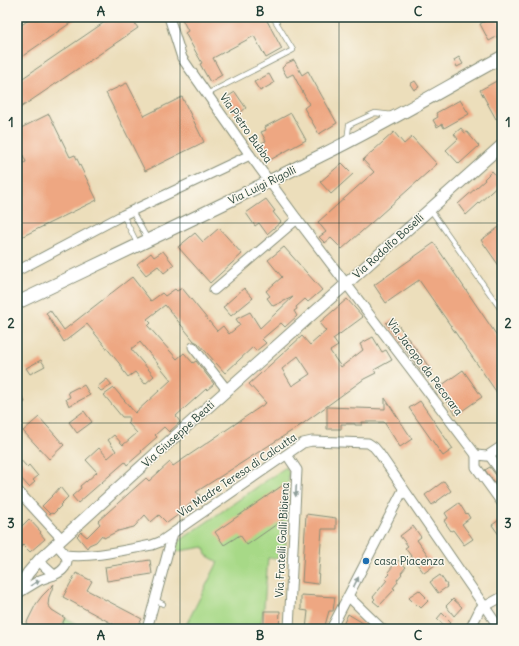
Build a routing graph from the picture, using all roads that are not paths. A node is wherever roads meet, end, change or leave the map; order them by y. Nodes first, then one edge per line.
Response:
1 (169, 17) edge
2 (273, 17) edge
3 (502, 57) edge
4 (207, 94) junction
5 (502, 145) edge
6 (250, 155) junction
7 (269, 181) junction
8 (430, 209) junction
9 (132, 211) junction
10 (123, 215) junction
11 (297, 219) junction
12 (143, 242) junction
13 (17, 270) edge
14 (346, 284) junction
15 (214, 290) dead end
16 (18, 301) edge
17 (502, 311) edge
18 (194, 347) dead end
19 (226, 390) junction
20 (502, 446) edge
21 (287, 455) junction
22 (476, 455) junction
23 (489, 455) junction
24 (502, 473) edge
25 (17, 490) edge
26 (403, 490) junction
27 (502, 503) edge
28 (173, 533) junction
29 (59, 542) junction
30 (65, 555) junction
31 (88, 556) junction
32 (40, 559) junction
33 (65, 567) junction
34 (54, 575) junction
35 (17, 590) edge
36 (17, 594) edge
37 (349, 597) junction
38 (502, 597) edge
39 (155, 600) junction
40 (163, 604) dead end
41 (484, 606) junction
42 (147, 629) edge
43 (289, 629) edge
44 (331, 629) edge
45 (382, 629) edge
46 (470, 629) edge
47 (500, 629) edge

1 - 4 street, Via Pietro Bubba
2 - 4 lane
3 - 7 main road, Via Luigi Rigolli
4 - 6 street, Via Pietro Bubba
5 - 8 street, Via Rodolfo Boselli
6 - 7 street, Via Pietro Bubba
6 - 9 street
7 - 11 street, Via Pietro Bubba
7 - 12 main road, Via Luigi Rigolli
8 - 14 street, Via Rodolfo Boselli
8 - 17 lane, Via Rodolfo Boselli
9 - 10 street
9 - 12 lane
10 - 12 lane
10 - 13 street
11 - 14 street, Via Pietro Bubba
11 - 15 street
12 - 16 main road, Via Luigi Rigolli
14 - 19 street, Via Giuseppe Beati
14 - 22 street, Via Jacopo da Pecorara
18 - 19 street
19 - 29 street, Via Giuseppe Beati
20 - 23 street
21 - 26 street, Via Madre Teresa di Calcutta
21 - 28 street, Via Madre Teresa di Calcutta
21 -> 43 street, Via Fratelli Galli Bibiena
22 - 23 street
22 - 27 street
23 - 24 street
25 - 29 street
37 -> 26 street
26 - 41 street, Via Madre Teresa di Calcutta
28 - 31 street, Via Madre Teresa di Calcutta
28 - 39 street
29 - 30 street
29 - 32 street, Via Giuseppe Beati
30 - 31 street, Via Madre Teresa di Calcutta
30 - 33 street
31 - 33 street, Via Madre Teresa di Calcutta
32 - 34 street
32 - 35 street, Via Giuseppe Beati
33 - 34 street, Via Madre Teresa di Calcutta
36 -> 34 street
37 - 44 street
37 - 45 street
38 - 41 street
39 - 40 lane
39 - 42 street
41 - 46 street
41 - 47 street, Via Madre Teresa di Calcutta

